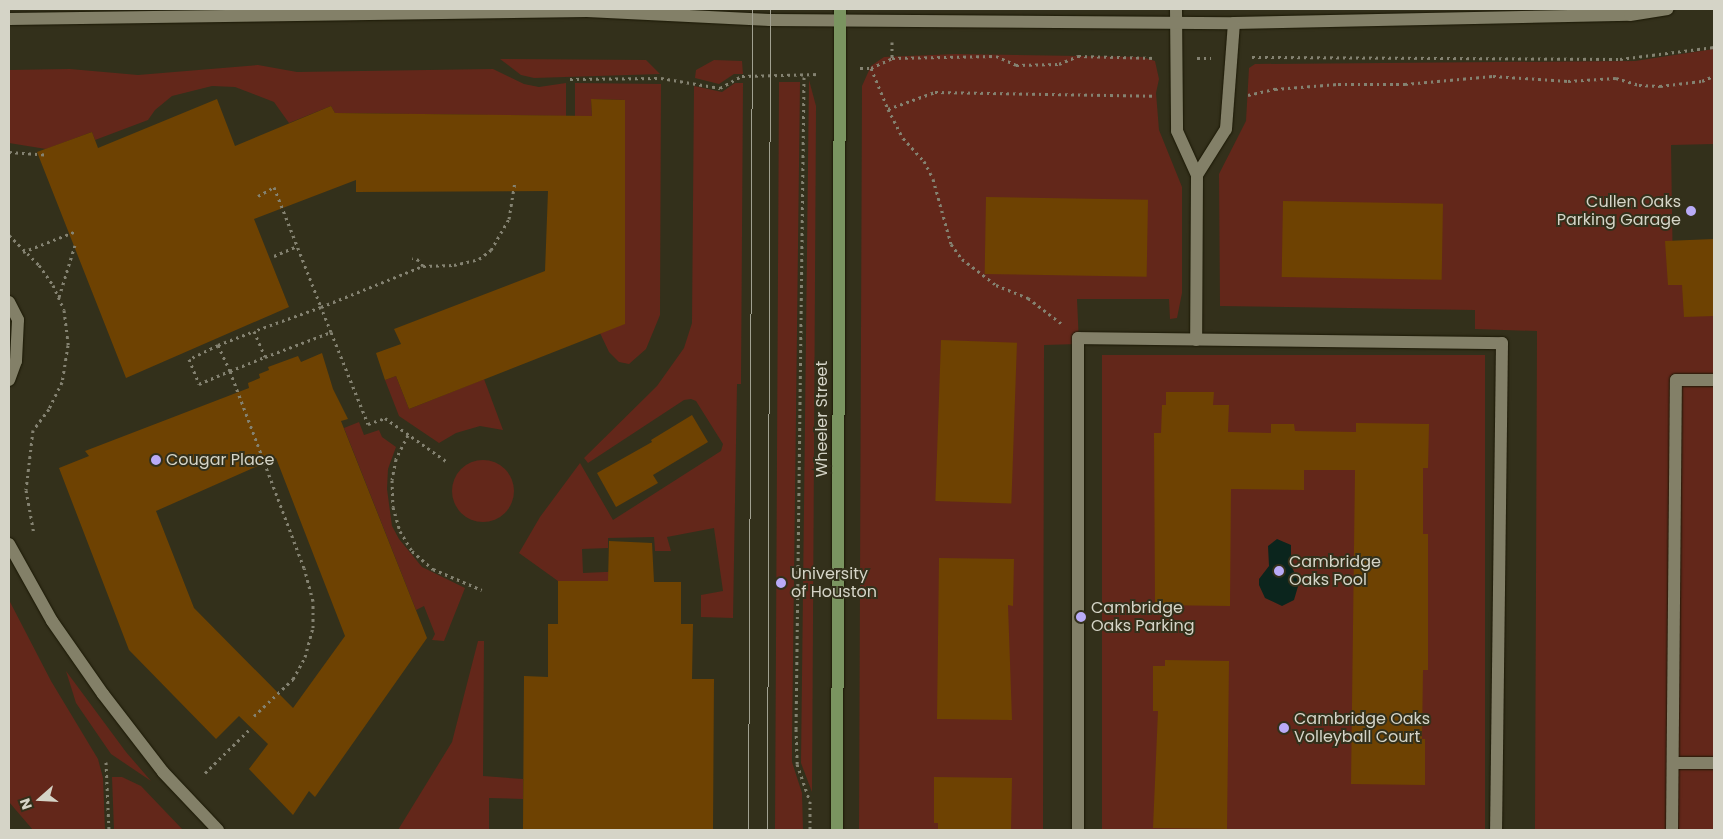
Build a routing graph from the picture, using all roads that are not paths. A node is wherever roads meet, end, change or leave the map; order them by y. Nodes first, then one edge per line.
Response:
1 (1176, 9) edge
2 (1668, 9) edge
3 (840, 14) edge
4 (9, 20) edge
5 (1176, 22) junction
6 (1234, 23) junction
7 (1197, 175) junction
8 (9, 302) edge
9 (1196, 340) junction
10 (9, 380) edge
11 (1714, 380) edge
12 (9, 544) edge
13 (1673, 763) junction
14 (1714, 763) edge
15 (218, 830) edge
16 (836, 830) edge
17 (1078, 830) edge
18 (1496, 830) edge
19 (1672, 830) edge

1 - 5 street
2 - 6 street
3 - 4 street
3 - 5 street
3 - 16 main road, Wheeler Street
5 - 6 street
5 - 7 street
6 - 7 street
7 - 9 street
8 - 10 street
9 - 17 street
9 - 18 street
11 - 13 street
12 - 15 street
13 - 14 street
13 - 19 street

